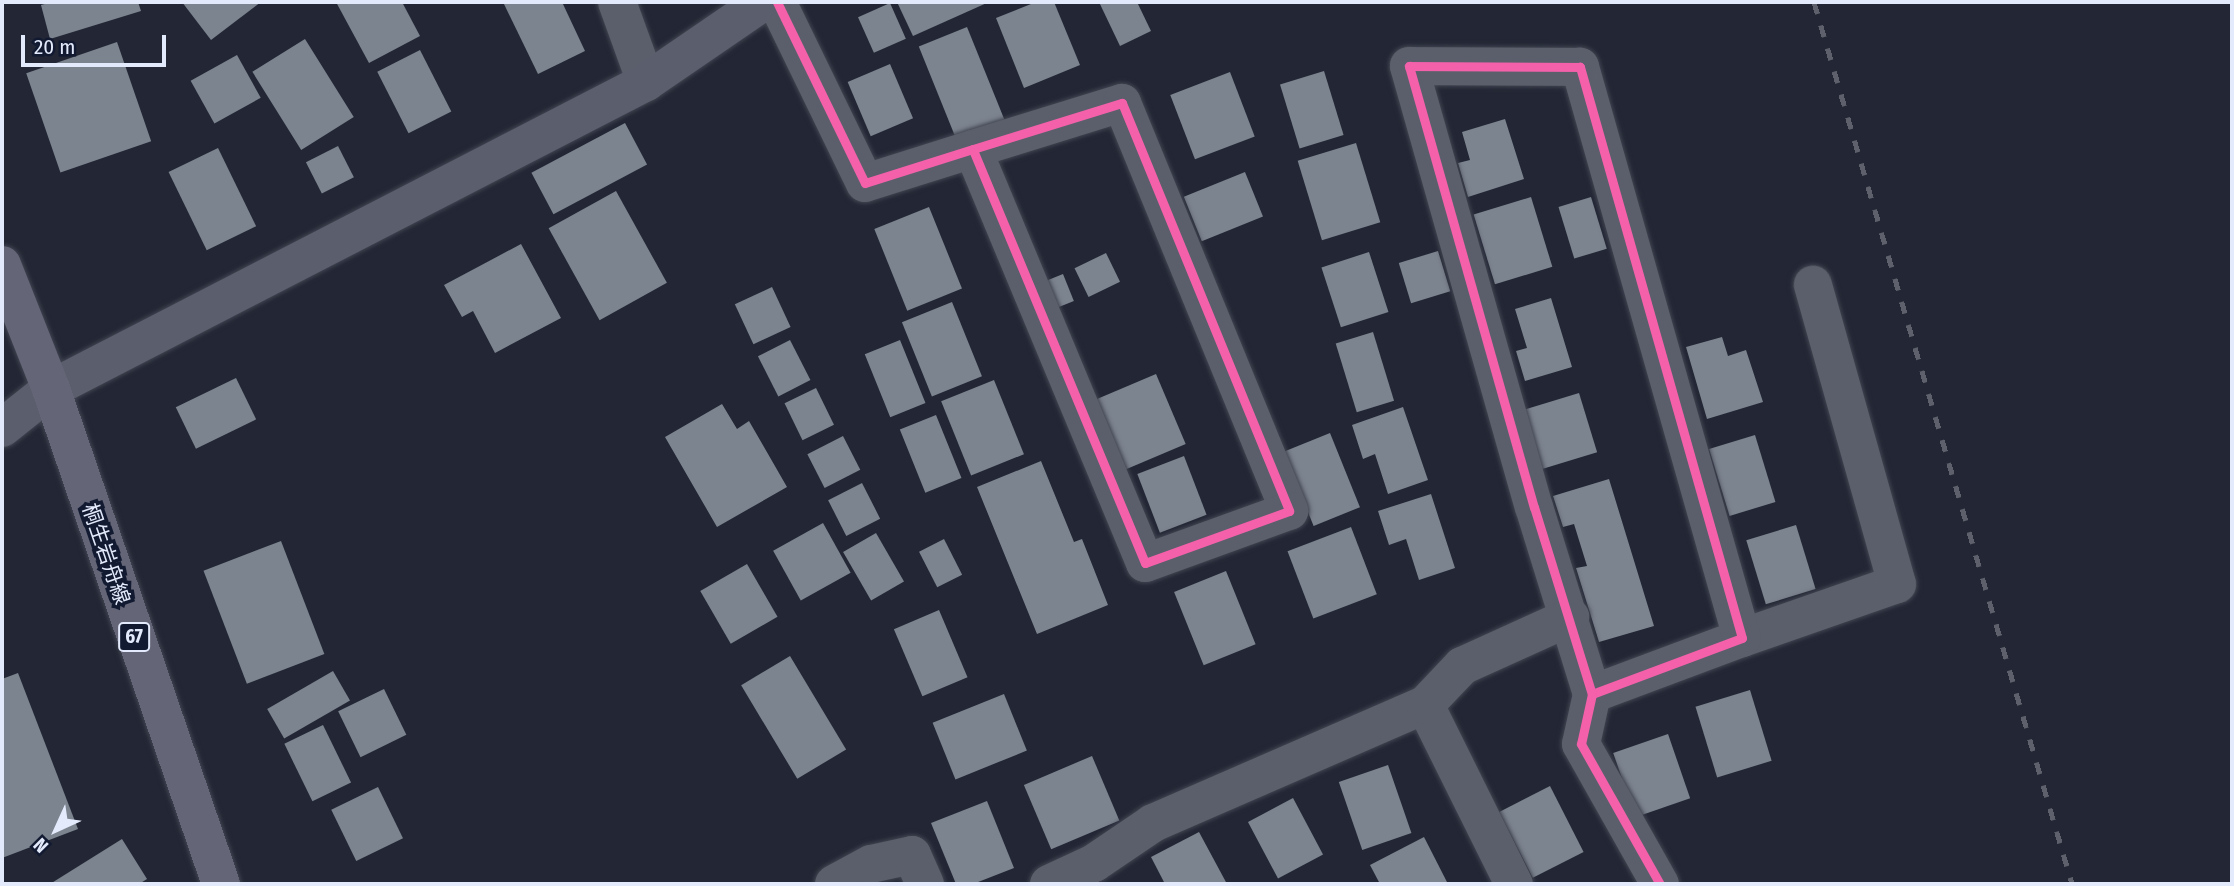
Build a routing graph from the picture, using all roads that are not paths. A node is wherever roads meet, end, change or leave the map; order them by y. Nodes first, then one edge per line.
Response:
1 (617, 2) edge
2 (764, 2) edge
3 (777, 2) edge
4 (646, 82) junction
5 (973, 149) junction
6 (2, 265) edge
7 (1813, 285) dead end
8 (51, 389) junction
9 (2, 428) edge
10 (1570, 617) junction
11 (1742, 638) junction
12 (1592, 694) junction
13 (1425, 705) junction
14 (221, 884) edge
15 (834, 884) edge
16 (925, 884) edge
17 (1049, 884) edge
18 (1514, 884) edge
19 (1660, 884) edge

1 - 4 street
2 - 4 street
3 - 5 street
4 - 8 street
5 - 5 street
6 - 8 main road, 桐生岩舟線 / 67
7 - 11 street
8 - 9 street
8 - 14 main road, 桐生岩舟線 / 67
10 - 11 street
10 - 12 street
10 - 13 street
11 - 12 street
12 - 19 street
13 - 17 street
13 - 18 street
15 - 16 street

